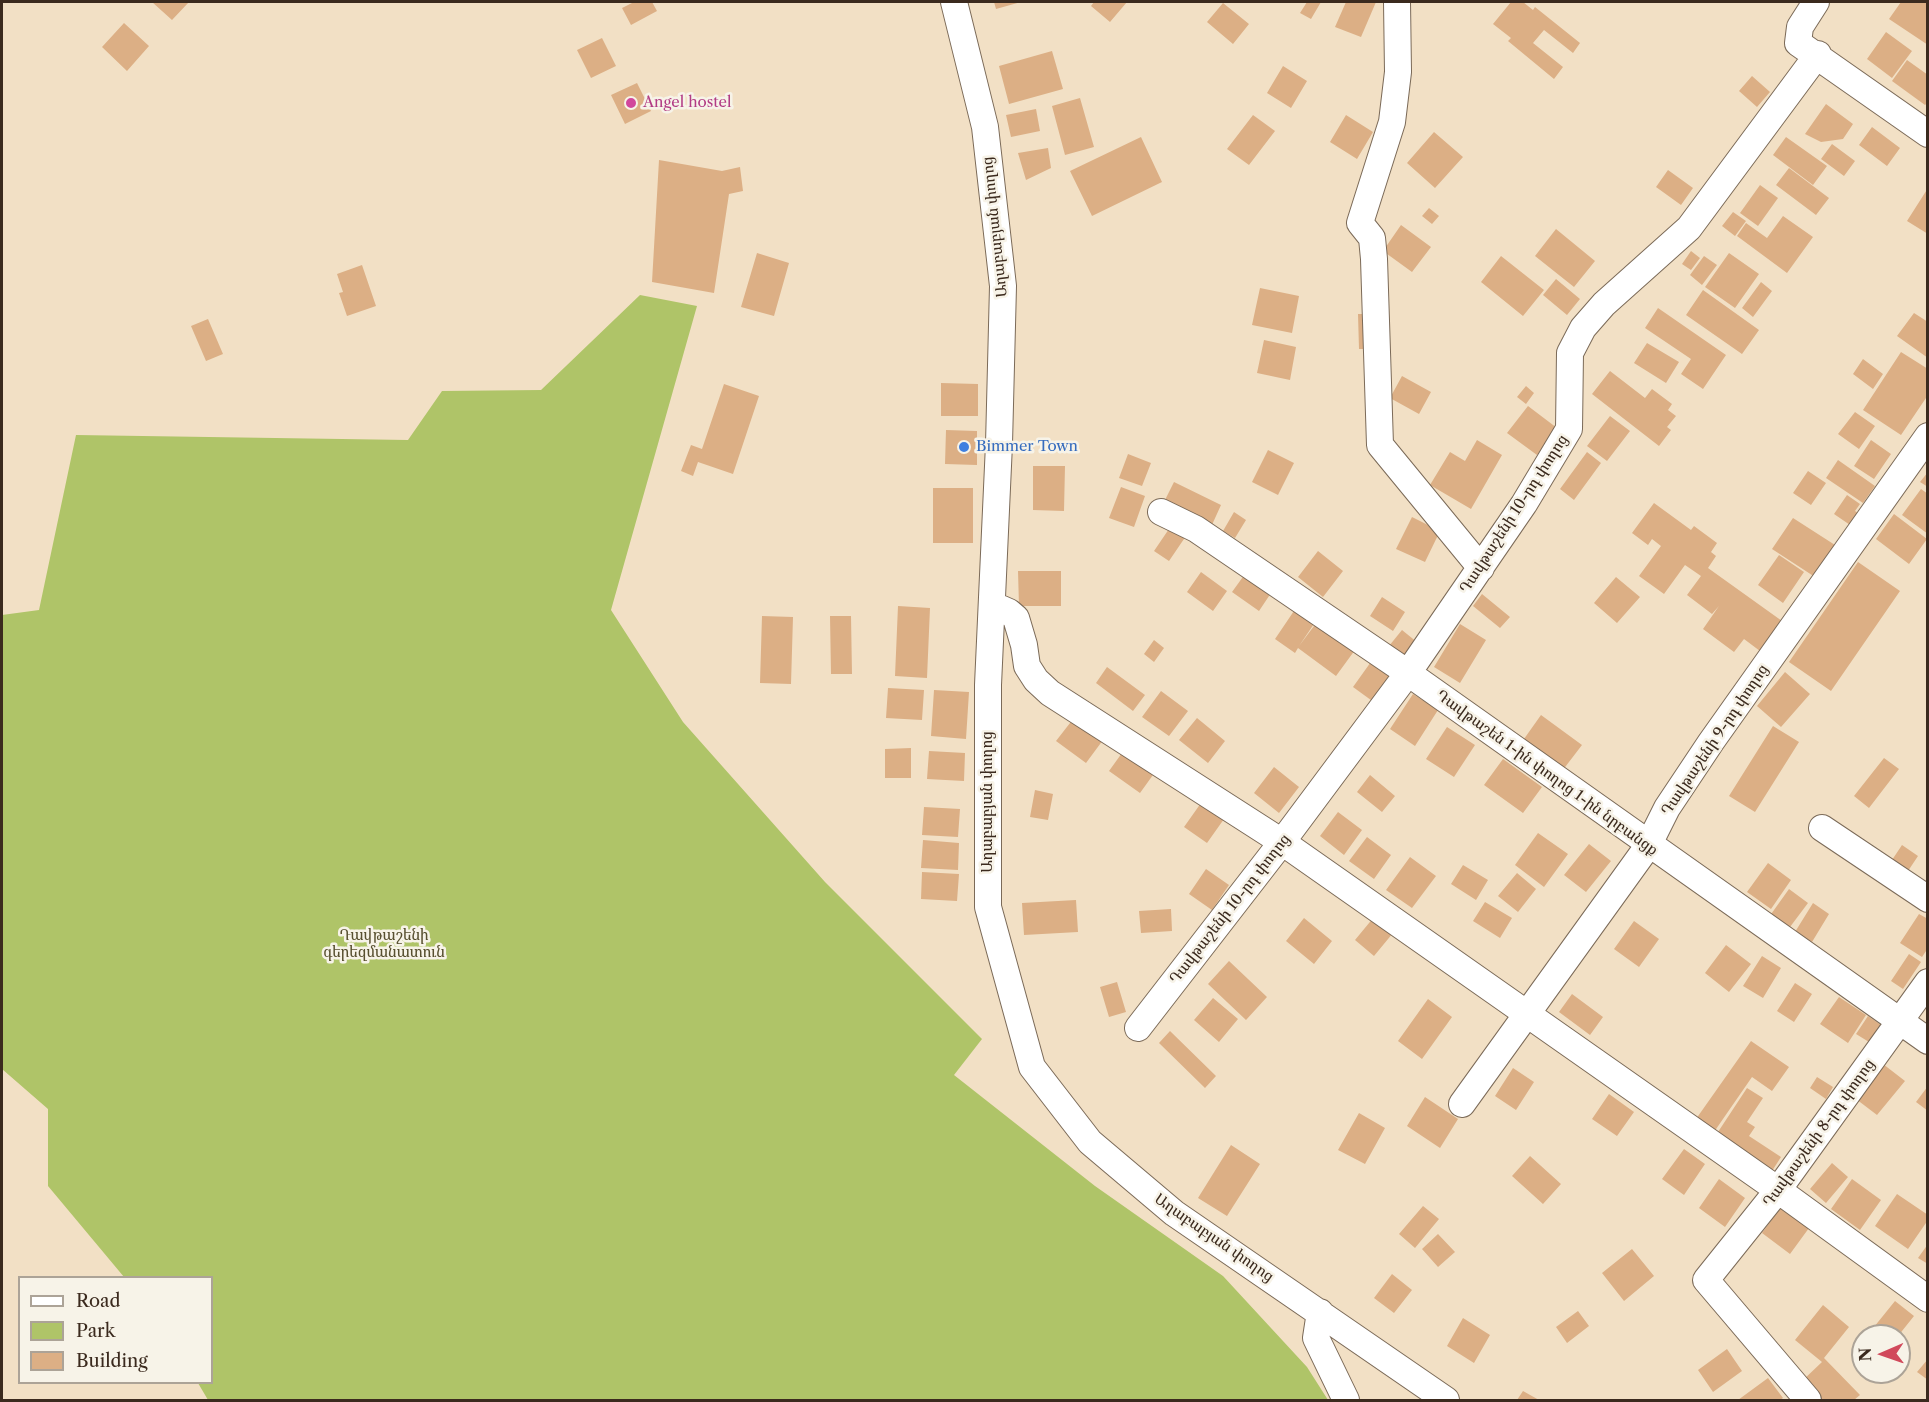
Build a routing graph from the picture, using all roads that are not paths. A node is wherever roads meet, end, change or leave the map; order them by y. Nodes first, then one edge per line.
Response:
1 (954, 2) edge
2 (1397, 2) edge
3 (1816, 2) edge
4 (1818, 54) junction
5 (1928, 134) edge
6 (1928, 436) edge
7 (1161, 512) dead end
8 (1481, 568) junction
9 (993, 605) junction
10 (1408, 674) junction
11 (1822, 828) dead end
12 (1282, 842) junction
13 (1648, 846) junction
14 (1928, 899) edge
15 (1928, 982) edge
16 (1527, 1016) junction
17 (1902, 1020) junction
18 (1138, 1028) dead end
19 (1928, 1041) edge
20 (1462, 1104) dead end
21 (1778, 1190) junction
22 (1928, 1299) edge
23 (1320, 1311) junction
24 (1346, 1401) edge
25 (1446, 1401) edge
26 (1808, 1401) edge

1 - 9 street, Աղաբաբյան փողոց
2 - 8 street
3 - 4 street
4 - 5 street
4 - 8 street, Դավթաշենի 10-րդ փողոց
6 - 13 street, Դավթաշենի 9-րդ փողոց
7 - 10 street, Դավթաշեն 1-ին փողոց 1-ին նրբանցք
8 - 10 street, Դավթաշենի 10-րդ փողոց
9 - 12 street
9 - 23 street, Աղաբաբյան փողոց
10 - 12 street, Դավթաշենի 10-րդ փողոց
10 - 13 street, Դավթաշեն 1-ին փողոց 1-ին նրբանցք
11 - 14 street
12 - 16 street
12 - 18 street, Դավթաշենի 10-րդ փողոց
13 - 16 street, Դավթաշենի 9-րդ փողոց
13 - 17 street, Դավթաշեն 1-ին փողոց 1-ին նրբանցք
15 - 17 street, Դավթաշենի 8-րդ փողոց
16 - 20 street, Դավթաշենի 9-րդ փողոց
16 - 21 street
17 - 19 street, Դավթաշեն 1-ին փողոց 1-ին նրբանցք
17 - 21 street, Դավթաշենի 8-րդ փողոց
21 - 22 street
21 - 26 street, Դավթաշենի 8-րդ փողոց
23 - 24 street
23 - 25 street, Աղաբաբյան փողոց

